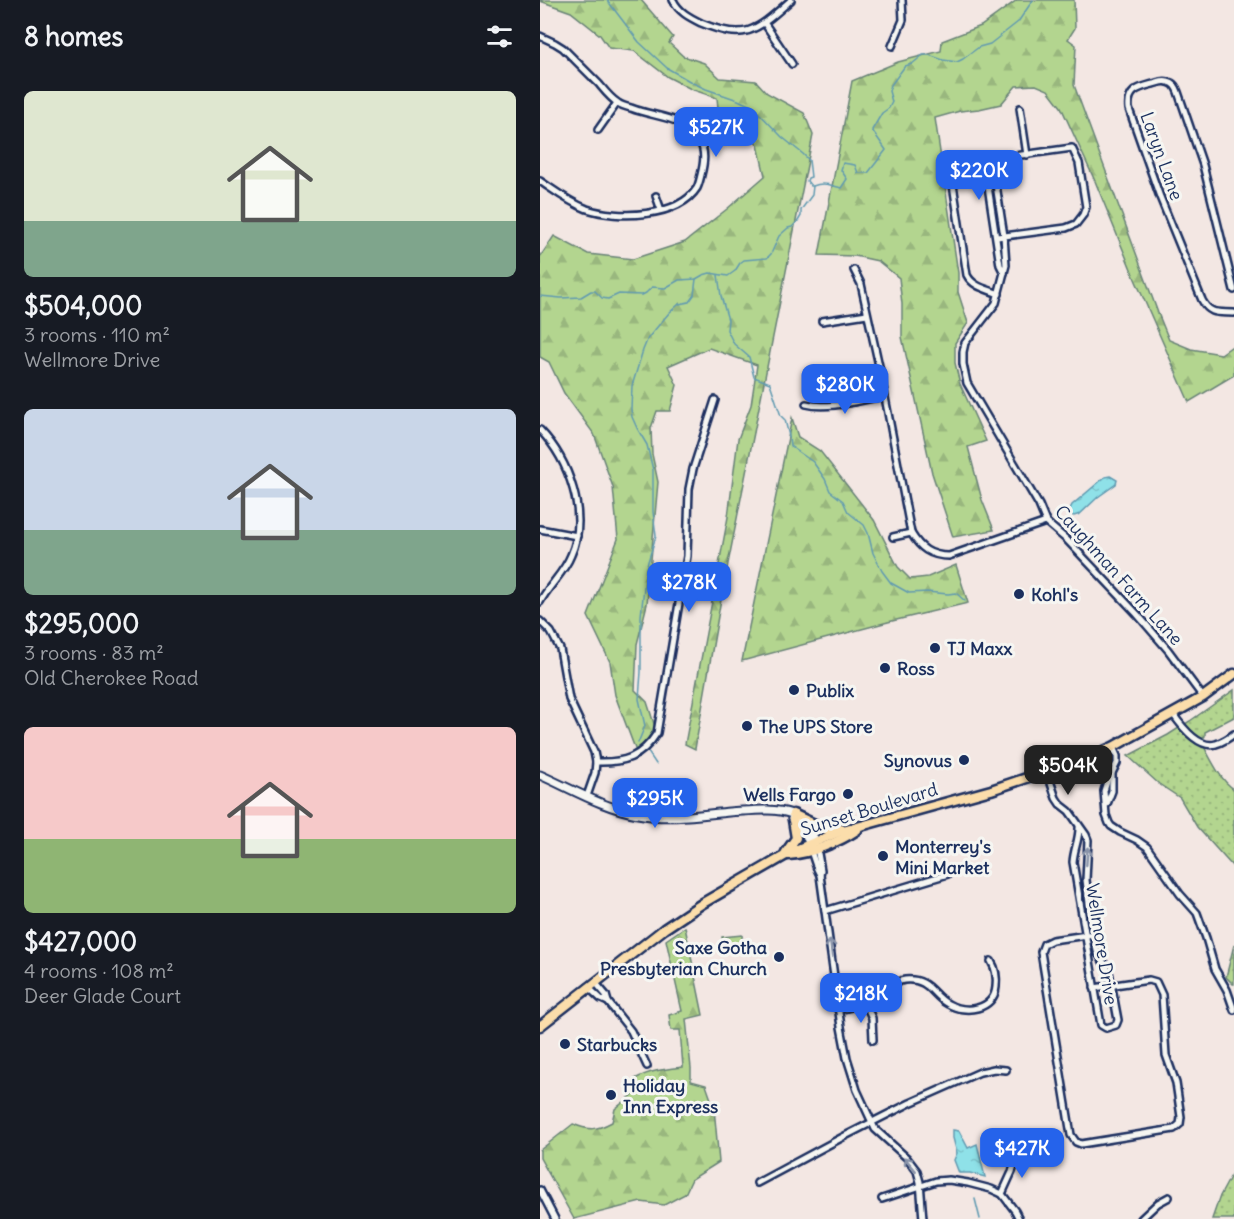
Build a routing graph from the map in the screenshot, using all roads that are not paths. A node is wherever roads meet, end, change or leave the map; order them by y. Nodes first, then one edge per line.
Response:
1 (673, 0) edge
2 (791, 0) edge
3 (903, 0) edge
4 (765, 24) junction
5 (540, 36) edge
6 (892, 46) dead end
7 (792, 64) dead end
8 (617, 103) junction
9 (1020, 108) dead end
10 (598, 130) dead end
11 (711, 148) dead end
12 (703, 149) junction
13 (1027, 155) junction
14 (992, 159) junction
15 (984, 160) junction
16 (540, 181) edge
17 (656, 196) dead end
18 (661, 210) junction
19 (1004, 236) junction
20 (997, 237) junction
21 (854, 270) dead end
22 (1004, 273) junction
23 (1234, 290) edge
24 (999, 294) junction
25 (1234, 313) edge
26 (867, 314) junction
27 (822, 321) dead end
28 (884, 396) junction
29 (715, 400) dead end
30 (806, 404) dead end
31 (540, 430) edge
32 (1046, 522) junction
33 (540, 529) edge
34 (911, 533) junction
35 (577, 536) junction
36 (893, 537) dead end
37 (540, 602) edge
38 (540, 621) edge
39 (1234, 674) edge
40 (1203, 697) junction
41 (1173, 714) junction
42 (1234, 734) edge
43 (1113, 747) junction
44 (596, 762) junction
45 (1047, 772) junction
46 (540, 775) edge
47 (587, 796) junction
48 (791, 816) junction
49 (1079, 825) junction
50 (859, 827) junction
51 (813, 846) junction
52 (782, 857) junction
53 (948, 874) dead end
54 (825, 910) junction
55 (1094, 934) junction
56 (1086, 936) junction
57 (991, 961) dead end
58 (592, 985) junction
59 (1112, 986) junction
60 (1094, 988) junction
61 (1227, 990) junction
62 (1234, 990) edge
63 (865, 1003) junction
64 (838, 1010) junction
65 (1234, 1010) edge
66 (540, 1026) edge
67 (873, 1040) dead end
68 (647, 1066) dead end
69 (1006, 1070) dead end
70 (871, 1122) junction
71 (1017, 1155) dead end
72 (757, 1183) dead end
73 (921, 1187) junction
74 (540, 1190) edge
75 (1002, 1194) junction
76 (1169, 1197) dead end
77 (882, 1198) dead end
78 (555, 1219) edge
79 (923, 1219) edge
80 (1018, 1219) edge
81 (1140, 1219) edge

1 - 4 street
2 - 4 street
3 - 6 street
4 - 7 street
5 - 8 street
8 - 10 street
8 - 12 street
9 - 13 street
11 - 12 street
12 - 18 street
13 - 14 street
13 - 19 street
14 - 15 street
14 - 19 street
15 - 20 street
15 - 24 street
16 - 18 street
17 - 18 street
19 - 20 street
19 - 22 street
20 - 22 street
21 - 26 street
22 - 24 street, Caughman Farm Lane
23 - 25 street, Laryn Lane
24 - 32 street, Caughman Farm Lane
26 - 27 street
26 - 28 street
28 - 30 street
28 - 34 street
29 - 44 street
31 - 35 street
32 - 34 street
32 - 40 street, Caughman Farm Lane
33 - 35 street
34 - 36 street
35 - 37 street
38 - 44 street
39 - 40 main road, Sunset Boulevard
40 - 41 main road, Sunset Boulevard
41 - 42 street
41 - 43 main road, Sunset Boulevard
43 - 45 main road, Sunset Boulevard
43 - 61 street
44 - 47 street
45 - 49 street, Wellmore Drive
45 - 50 main road, Sunset Boulevard
46 - 47 street
47 - 48 street
48 - 50 main road
48 - 51 street
48 - 52 main road
55 -> 49 street, Wellmore Drive
49 - 56 street, Wellmore Drive
50 - 51 main road, Sunset Boulevard
51 - 52 main road, Sunset Boulevard
51 - 54 street
52 - 58 main road
53 - 54 street
64 -> 54 street
55 - 56 street
55 - 59 street, Wellmore Drive
56 - 59 street
56 - 60 street, Wellmore Drive
57 - 63 street
58 - 66 main road
58 - 68 street
59 - 60 street
59 - 60 street, Wellmore Drive
61 - 62 street
61 - 65 street
63 - 64 street
63 - 67 street
64 - 70 street
69 - 70 street
70 - 72 street
73 -> 70 street
71 - 75 street
73 - 75 street
73 - 77 street
73 - 79 street
74 - 78 street
75 - 80 street
76 - 81 street

